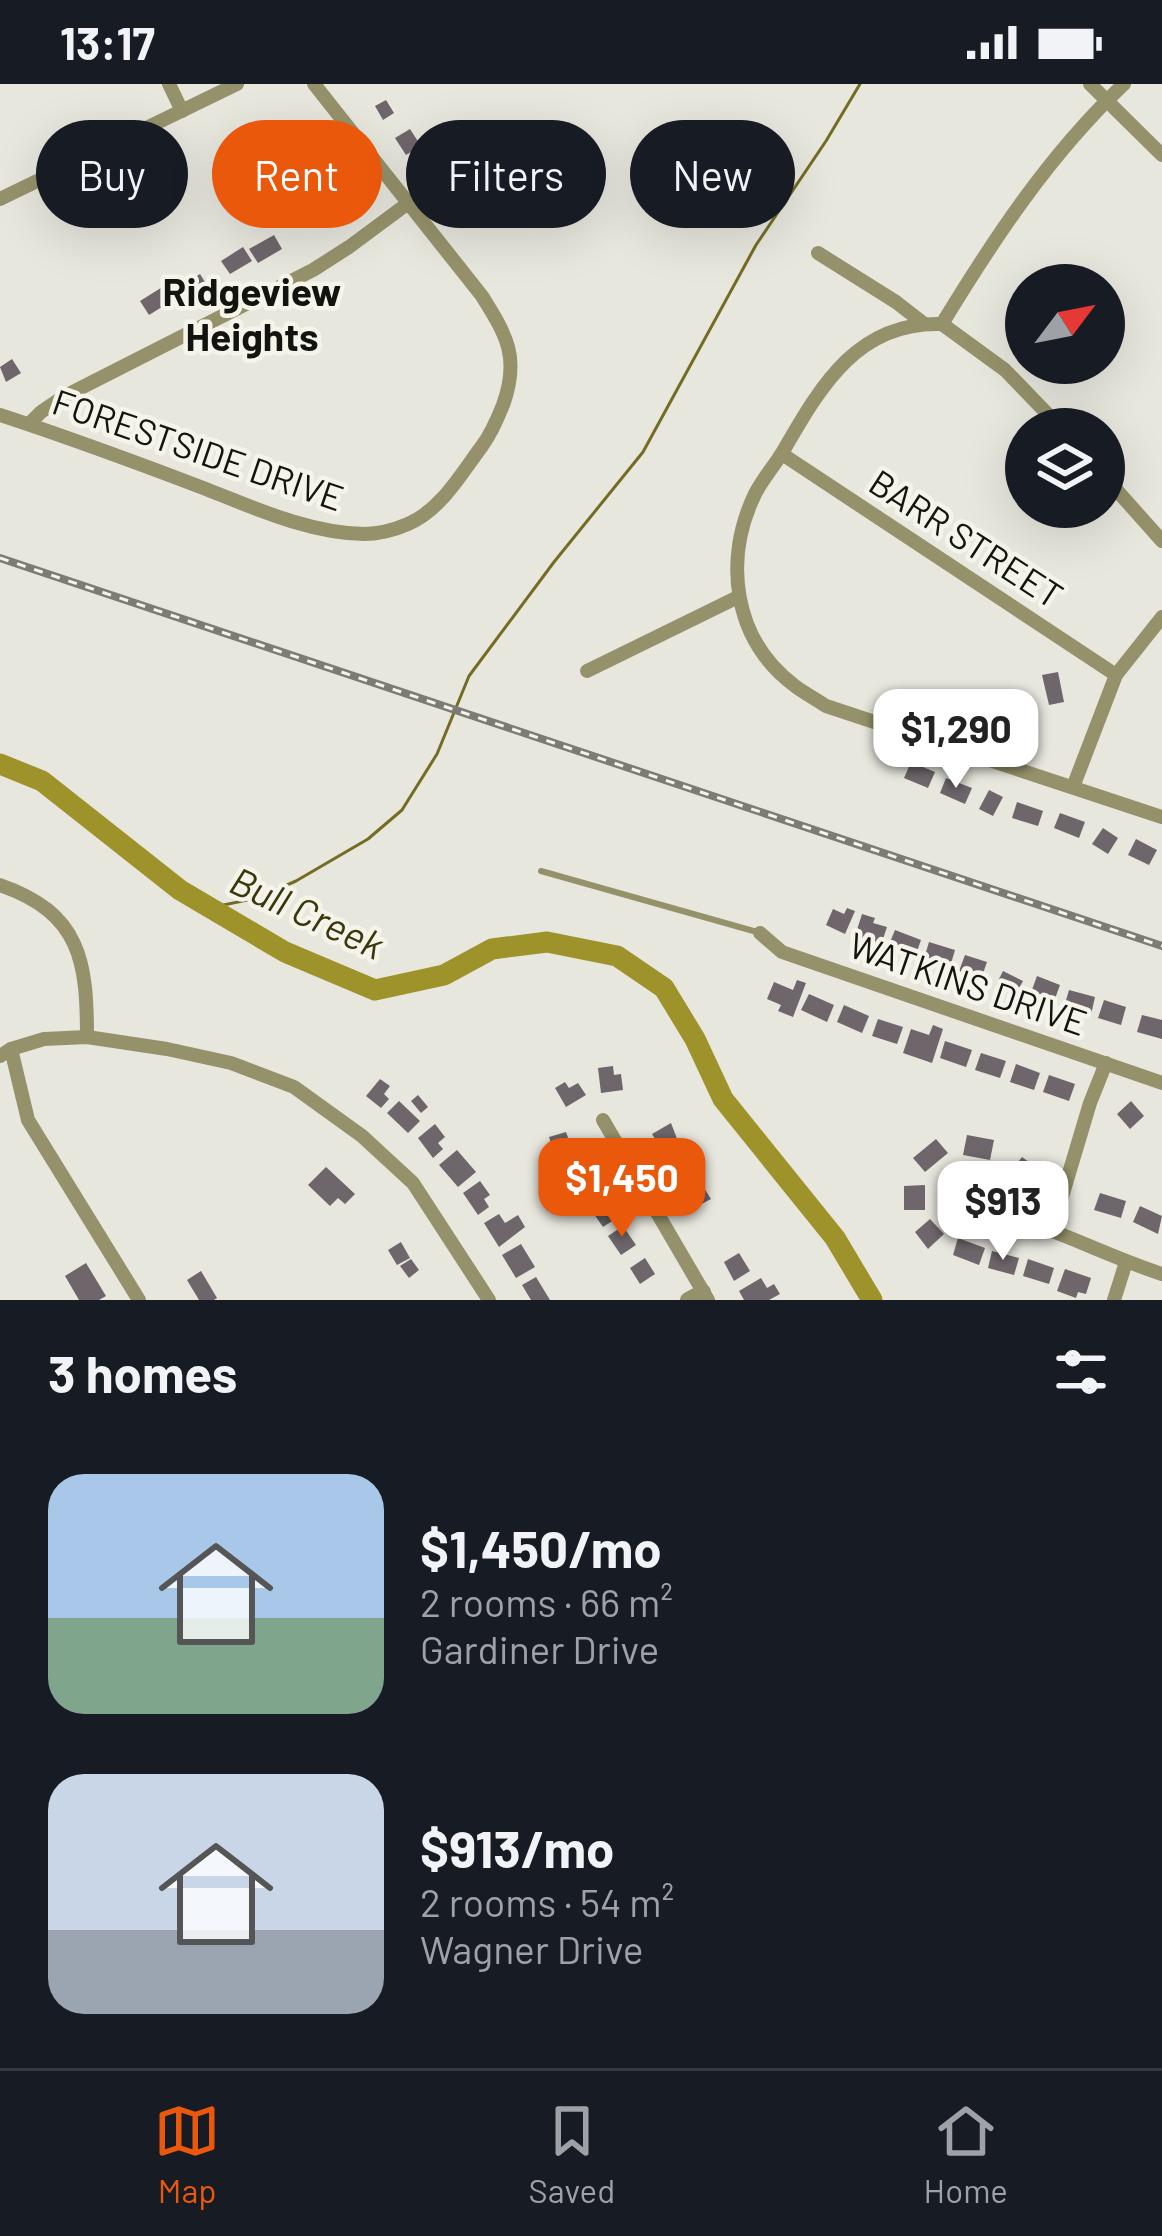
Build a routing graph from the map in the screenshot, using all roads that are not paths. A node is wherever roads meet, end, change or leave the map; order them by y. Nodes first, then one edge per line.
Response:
1 (169, 84) edge
2 (237, 84) edge
3 (314, 84) edge
4 (1090, 84) edge
5 (1124, 84) edge
6 (1107, 100) junction
7 (182, 111) junction
8 (1162, 154) edge
9 (0, 199) edge
10 (406, 203) edge
11 (406, 205) edge
12 (427, 228) edge
13 (818, 253) dead end
14 (923, 323) junction
15 (943, 324) junction
16 (1042, 408) edge
17 (0, 415) edge
18 (29, 424) junction
19 (782, 454) junction
20 (1125, 500) edge
21 (1162, 541) edge
22 (738, 597) junction
23 (1162, 617) edge
24 (587, 671) dead end
25 (1116, 676) junction
26 (1072, 787) junction
27 (1162, 817) edge
28 (541, 871) dead end
29 (0, 885) edge
30 (760, 933) joint
31 (87, 1037) junction
32 (6, 1053) edge
33 (1106, 1063) junction
34 (1162, 1083) edge
35 (603, 1120) dead end
36 (965, 1198) dead end
37 (1052, 1230) junction
38 (1126, 1262) junction
39 (1162, 1274) edge
40 (700, 1297) edge
41 (139, 1300) edge
42 (489, 1300) edge
43 (1114, 1300) edge

1 - 7 street
2 - 7 street
3 - 10 street, FORESTSIDE DRIVE
4 - 6 street
5 - 6 street
6 - 8 street
6 - 15 street
7 - 9 street
11 - 18 street
12 - 18 street, FORESTSIDE DRIVE
13 - 14 street
14 - 15 street
14 - 19 street
15 - 16 street
17 - 18 street, FORESTSIDE DRIVE
19 - 22 street
19 - 25 street, BARR STREET
20 - 21 street
22 - 24 street
22 - 26 street
23 - 25 street
25 - 26 street
26 - 27 street
28 - 30 lane
29 - 31 street
30 - 33 street, WATKINS DRIVE
31 - 32 street
31 - 42 street
32 - 41 street
33 - 34 street, WATKINS DRIVE
33 - 37 street
35 - 40 street
36 - 37 street
37 - 38 street
38 - 39 street
38 - 43 street

